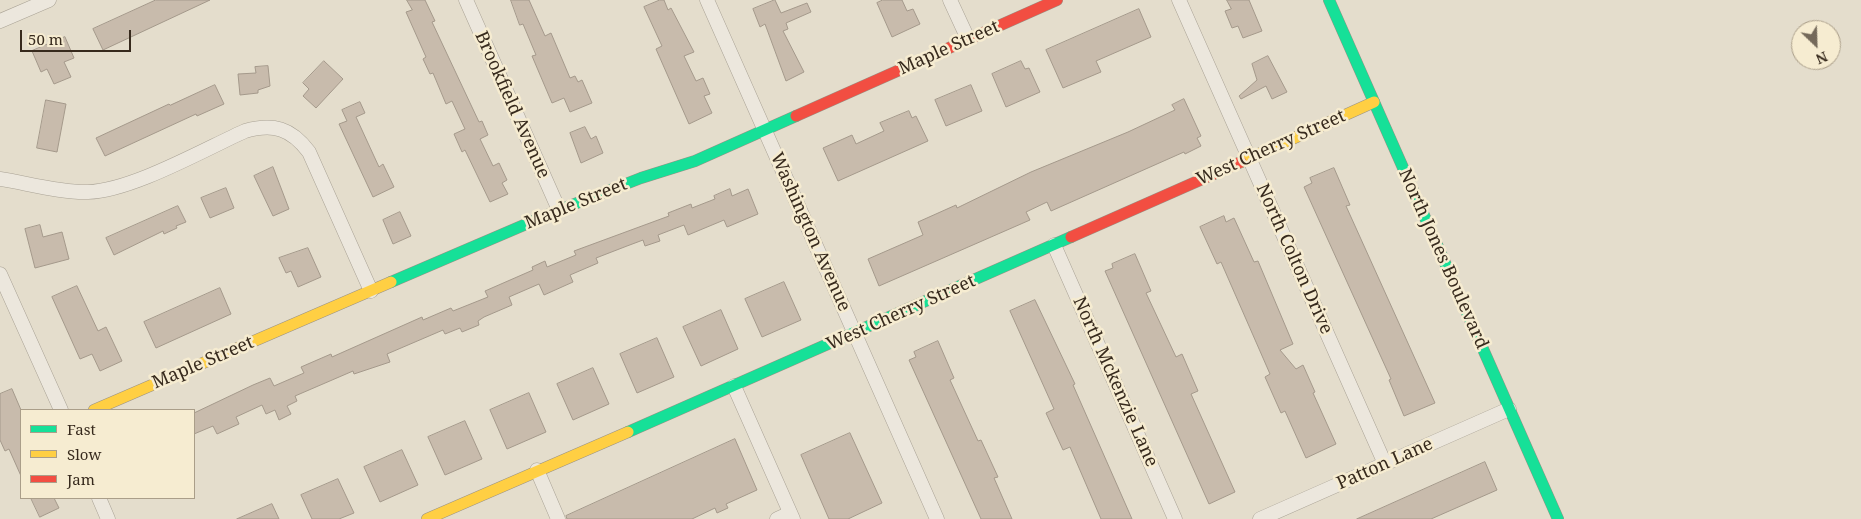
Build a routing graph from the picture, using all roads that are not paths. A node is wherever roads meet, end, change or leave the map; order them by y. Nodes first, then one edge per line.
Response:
1 (49, 0) edge
2 (466, 0) edge
3 (707, 0) edge
4 (950, 0) edge
5 (1058, 0) edge
6 (1179, 0) edge
7 (1329, 0) edge
8 (0, 21) edge
9 (968, 39) junction
10 (1374, 102) junction
11 (765, 130) junction
12 (1249, 158) junction
13 (0, 179) edge
14 (559, 210) junction
15 (1054, 245) junction
16 (0, 274) edge
17 (371, 291) junction
18 (855, 334) junction
19 (734, 386) junction
20 (61, 409) edge
21 (96, 409) edge
22 (1509, 409) junction
23 (1385, 464) junction
24 (536, 470) junction
25 (99, 499) edge
26 (791, 516) edge
27 (108, 519) edge
28 (427, 519) edge
29 (558, 519) edge
30 (776, 519) edge
31 (937, 519) edge
32 (1175, 519) edge
33 (1260, 519) edge
34 (1558, 519) edge

1 - 8 street
2 - 14 street, Brookfield Avenue
3 - 11 street, Washington Avenue
4 - 9 street
5 - 9 street, Maple Street
6 - 12 street, North Colton Drive
7 - 10 street, North Jones Boulevard
9 - 11 street, Maple Street
10 - 12 street, West Cherry Street
10 - 22 street, North Jones Boulevard
11 - 14 street, Maple Street
11 - 18 street, Washington Avenue
12 - 15 street, West Cherry Street
12 - 23 street, North Colton Drive
13 - 17 street
14 - 17 street, Maple Street
15 - 18 street, West Cherry Street
15 - 32 street, North Mckenzie Lane
16 - 20 street
17 - 21 street, Maple Street
18 - 19 street, West Cherry Street
18 - 31 street, Washington Avenue
19 - 24 street, West Cherry Street
19 - 26 street
22 - 23 street, Patton Lane
22 - 34 street, North Jones Boulevard
23 - 33 street, Patton Lane
24 - 28 street, West Cherry Street
24 - 29 street
25 - 27 street
26 - 30 street

